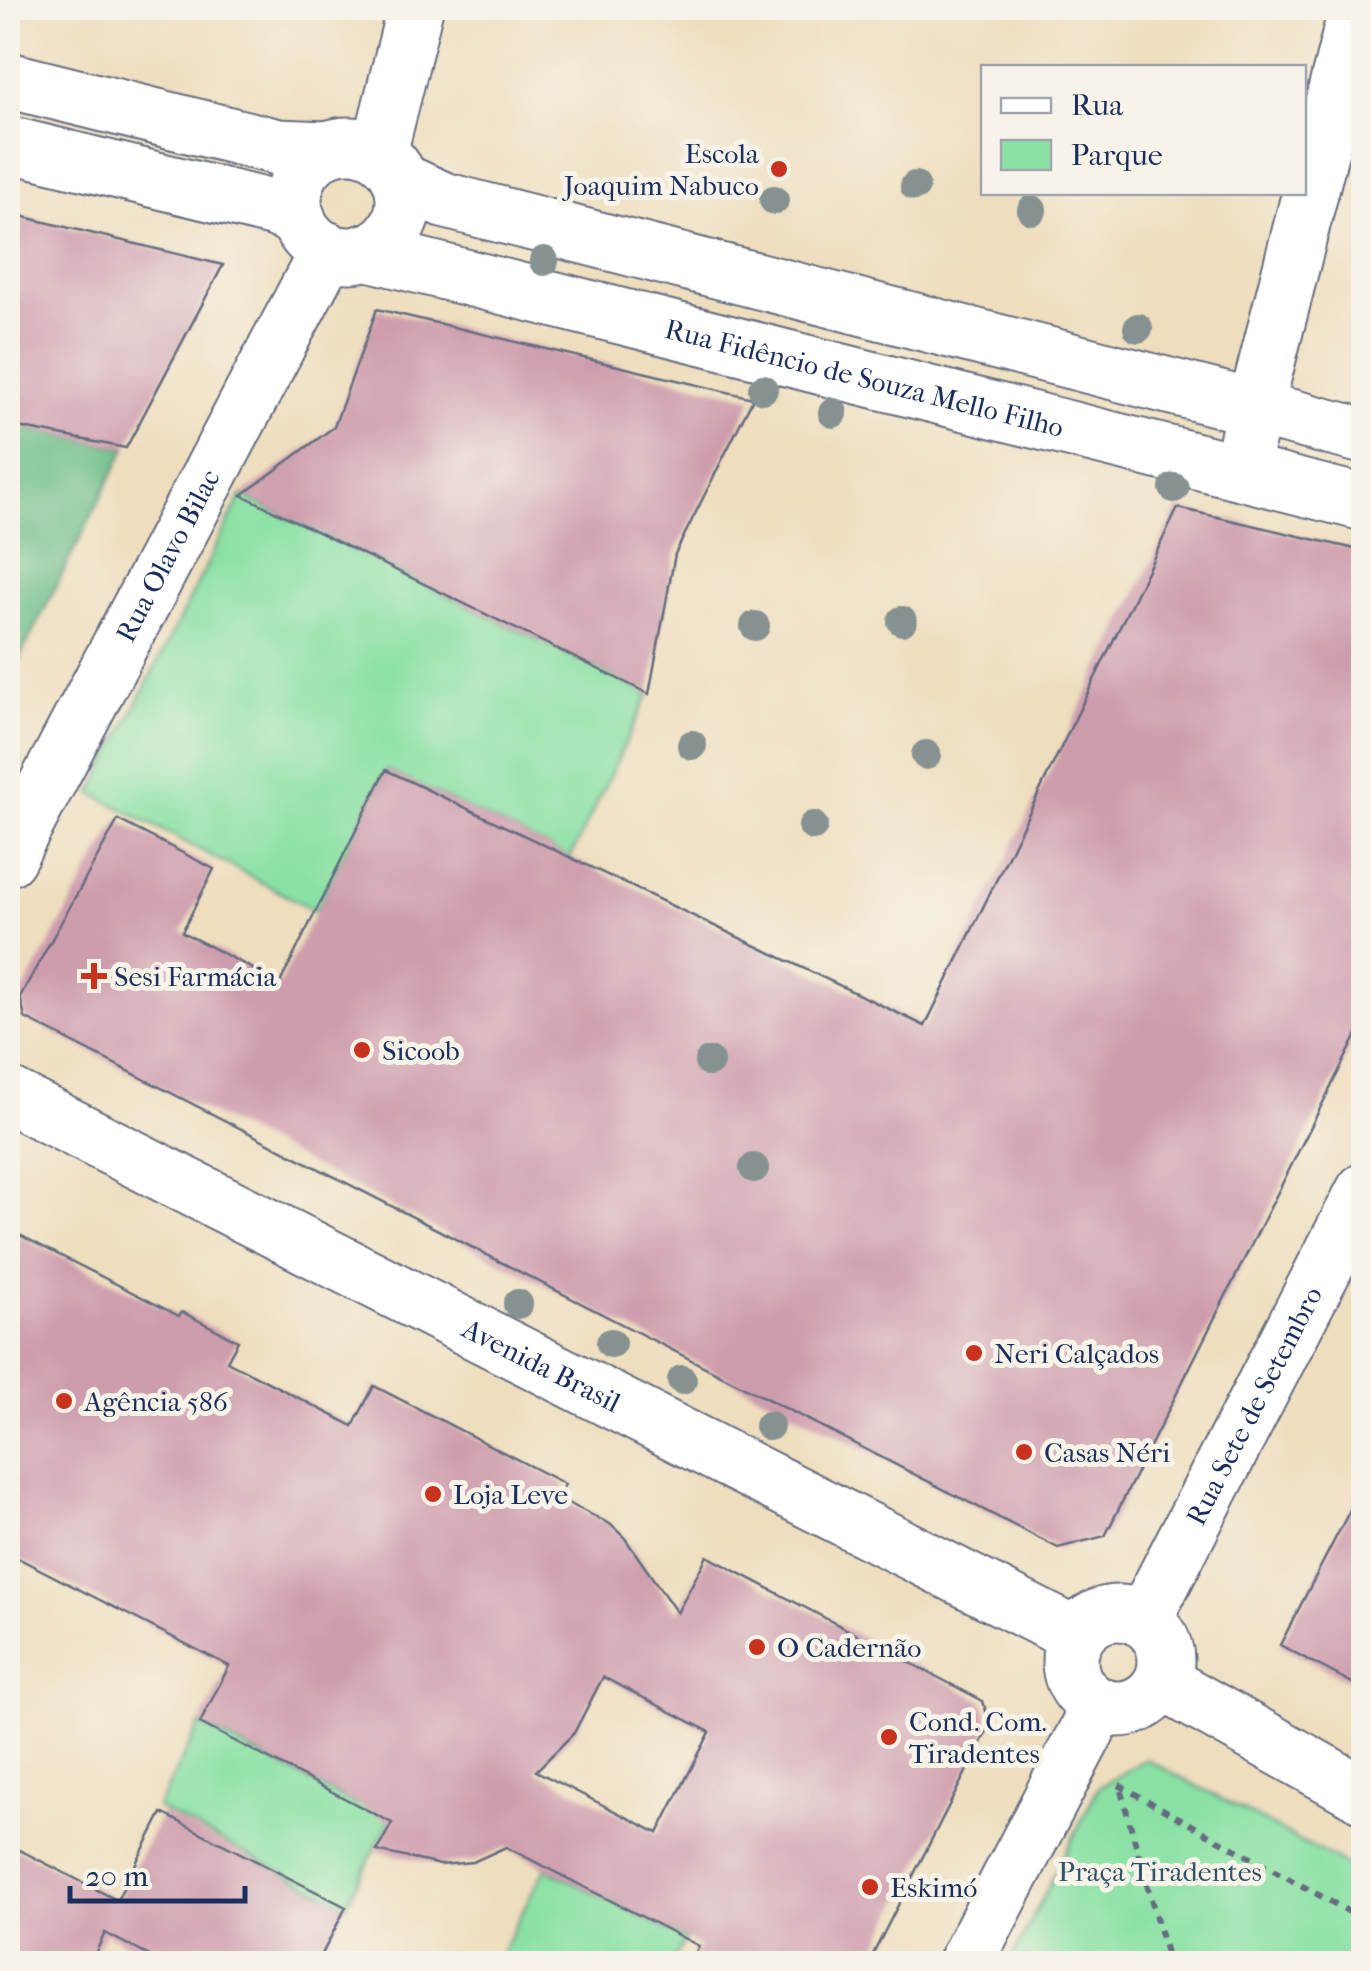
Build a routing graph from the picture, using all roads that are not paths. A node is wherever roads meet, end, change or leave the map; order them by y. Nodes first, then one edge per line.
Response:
1 (416, 8) edge
2 (1357, 8) edge
3 (8, 80) edge
4 (8, 144) edge
5 (369, 161) junction
6 (330, 240) junction
7 (842, 302) junction
8 (826, 368) junction
9 (1254, 408) junction
10 (1364, 436) edge
11 (1240, 472) junction
12 (1364, 504) edge
13 (8, 858) edge
14 (8, 1094) edge
15 (1364, 1191) edge
16 (1144, 1619) junction
17 (1076, 1635) junction
18 (1162, 1682) junction
19 (1099, 1706) junction
20 (1364, 1795) edge
21 (965, 1964) edge

1 - 5 street
2 - 9 street
3 - 5 street
4 - 6 street, Rua Fidêncio de Souza Mello Filho
5 - 6 street
5 - 6 street
5 - 7 street
6 - 8 street, Rua Fidêncio de Souza Mello Filho
6 - 13 street, Rua Olavo Bilac
7 - 8 street
7 - 9 street
8 - 11 street, Rua Fidêncio de Souza Mello Filho
9 - 10 street
9 - 11 street
11 - 12 street, Rua Fidêncio de Souza Mello Filho
14 - 17 street, Avenida Brasil
15 - 16 street, Rua Sete de Setembro
16 - 17 street
16 - 18 street
17 - 19 street
18 - 19 street
18 - 20 street
19 - 21 street

